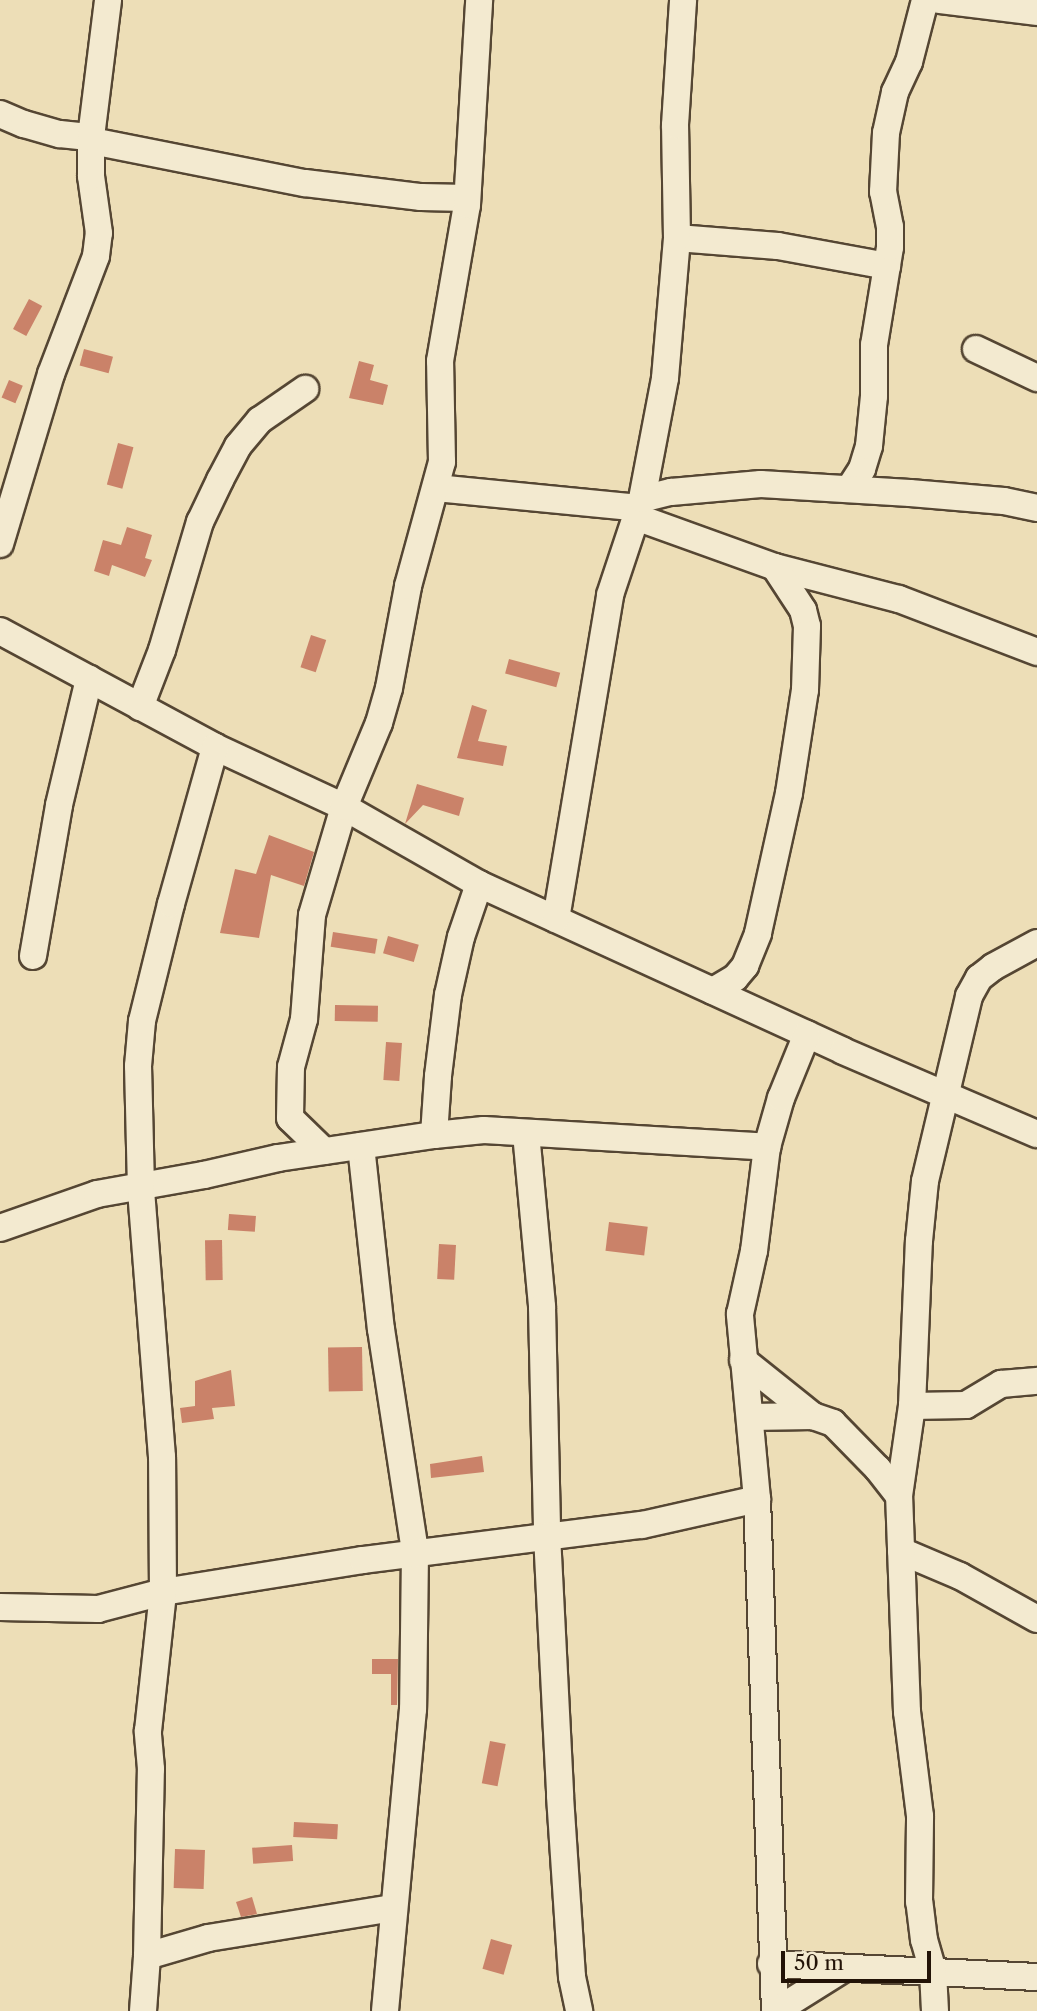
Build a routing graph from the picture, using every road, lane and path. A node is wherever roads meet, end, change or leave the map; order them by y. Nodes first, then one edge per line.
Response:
1 (108, 0) edge
2 (479, 0) edge
3 (683, 0) edge
4 (925, 0) edge
5 (939, 0) edge
6 (1037, 12) edge
7 (0, 114) edge
8 (92, 139) junction
9 (467, 198) junction
10 (677, 238) junction
11 (887, 266) junction
12 (976, 349) dead end
13 (1037, 378) edge
14 (305, 389) dead end
15 (436, 488) junction
16 (849, 489) junction
17 (639, 508) junction
18 (1037, 508) edge
19 (0, 544) edge
20 (775, 567) junction
21 (0, 631) edge
22 (1037, 653) edge
23 (89, 679) junction
24 (140, 707) junction
25 (215, 747) junction
26 (344, 807) junction
27 (479, 884) junction
28 (556, 919) junction
29 (1037, 943) edge
30 (33, 956) dead end
31 (713, 991) junction
32 (807, 1034) junction
33 (947, 1096) junction
34 (290, 1118) junction
35 (526, 1133) junction
36 (434, 1135) junction
37 (1037, 1135) edge
38 (361, 1146) junction
39 (767, 1147) junction
40 (324, 1151) junction
41 (278, 1158) junction
42 (141, 1188) junction
43 (0, 1228) edge
44 (743, 1360) junction
45 (1037, 1381) edge
46 (912, 1406) junction
47 (813, 1416) junction
48 (750, 1417) junction
49 (899, 1496) junction
50 (757, 1499) junction
51 (547, 1535) junction
52 (901, 1550) junction
53 (415, 1552) junction
54 (163, 1592) junction
55 (0, 1607) edge
56 (1037, 1619) edge
57 (394, 1908) junction
58 (147, 1956) junction
59 (771, 1964) junction
60 (843, 1969) junction
61 (933, 1971) junction
62 (1037, 1977) edge
63 (143, 2011) edge
64 (385, 2011) edge
65 (579, 2011) edge
66 (775, 2011) edge
67 (936, 2011) edge

1 - 8 street
2 - 9 street
3 - 10 street
4 - 11 street
5 - 6 street
7 - 8 street
8 - 9 street
8 - 19 street
9 - 15 street
10 - 11 street
10 - 17 street
11 - 16 street
12 - 13 street
14 - 24 street
15 - 17 street
15 - 26 street
16 - 17 street
16 - 18 street
17 - 20 street
17 - 28 street
20 - 22 street
20 - 31 street
21 - 23 street
23 - 24 street
23 - 30 street
24 - 25 street
25 - 26 street
25 - 42 street
26 - 27 street
26 - 34 street
27 - 28 street
27 - 36 street
28 - 31 street
29 - 33 street
31 - 32 street
32 - 33 street
32 - 39 street
33 - 37 street
33 - 46 street
34 - 40 street
34 - 41 street
35 - 36 street
35 - 39 street
35 - 51 street
36 - 38 street
38 - 40 street
38 - 53 street
39 - 44 street
40 - 41 street
41 - 42 street
42 - 43 street
42 - 54 street
44 - 47 street
44 - 48 street
45 - 46 street
46 - 49 street
47 - 48 street
47 - 49 street
48 - 50 street
49 - 52 street
50 - 51 street
50 - 59 street
51 - 53 street
51 - 65 street
52 - 56 street
52 - 61 street
53 - 54 street
53 - 57 street
54 - 55 street
54 - 58 street
57 - 58 street
57 - 64 street
58 - 63 street
59 - 60 street
59 - 66 street
60 - 61 street
60 - 66 street
61 - 62 street
61 - 67 street

